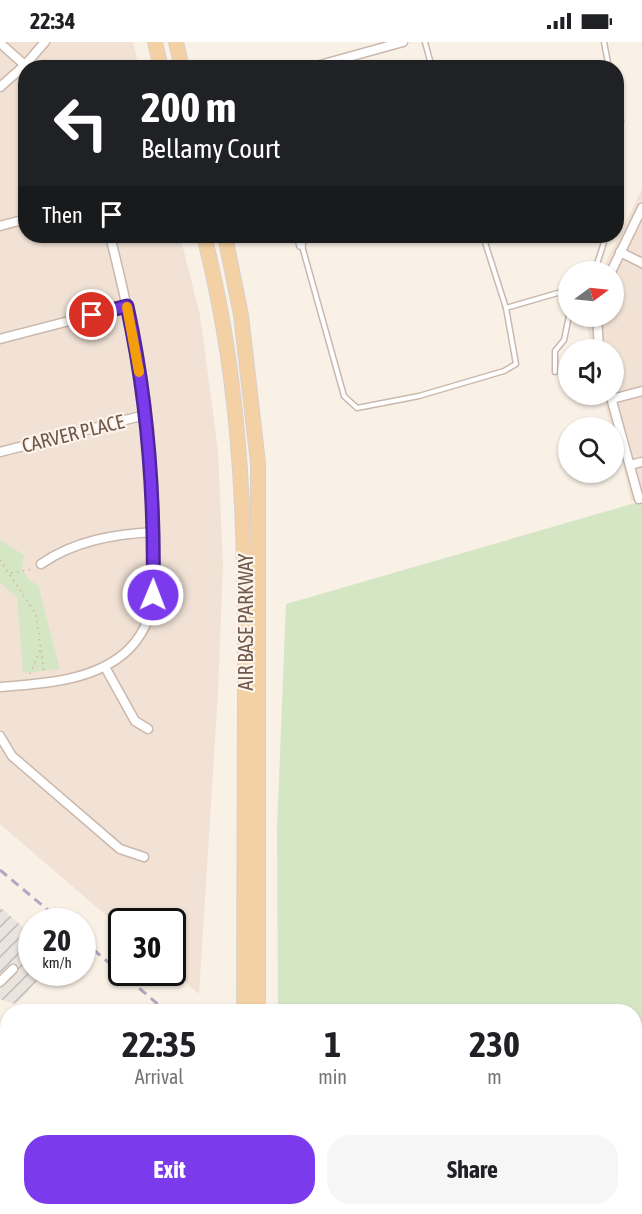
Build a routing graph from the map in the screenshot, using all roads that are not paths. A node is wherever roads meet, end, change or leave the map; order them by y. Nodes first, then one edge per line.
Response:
1 (45, 42) edge
2 (155, 42) edge
3 (176, 42) edge
4 (403, 42) edge
5 (425, 42) edge
6 (604, 42) edge
7 (0, 43) edge
8 (20, 60) edge
9 (32, 60) edge
10 (159, 60) edge
11 (180, 60) edge
12 (338, 60) edge
13 (430, 60) edge
14 (607, 60) edge
15 (18, 73) edge
16 (0, 87) edge
17 (642, 208) edge
18 (18, 221) edge
19 (0, 226) edge
20 (112, 243) edge
21 (206, 243) edge
22 (226, 243) edge
23 (485, 243) edge
24 (604, 243) edge
25 (301, 245) edge
26 (620, 252) junction
27 (598, 261) edge
28 (616, 261) edge
29 (642, 263) edge
30 (558, 293) edge
31 (127, 306) junction
32 (506, 308) junction
33 (567, 327) edge
34 (0, 339) edge
35 (555, 372) dead end
36 (642, 391) edge
37 (624, 394) edge
38 (613, 405) edge
39 (146, 415) junction
40 (0, 452) edge
41 (642, 462) edge
42 (630, 465) junction
43 (639, 499) dead end
44 (154, 532) junction
45 (42, 564) road end
46 (105, 667) junction
47 (0, 687) edge
48 (148, 729) dead end
49 (0, 736) edge
50 (144, 857) dead end
51 (14, 969) dead end
52 (0, 982) edge
53 (244, 1004) edge
54 (258, 1004) edge

1 - 9 street
2 - 10 main road
3 - 11 main road
4 - 12 street
5 - 13 lane
6 - 14 lane
7 - 8 street
15 - 16 street
17 - 26 street
18 - 19 street
20 - 31 street
21 - 53 main road, AIR BASE PARKWAY
22 - 54 main road, AIR BASE PARKWAY
23 - 32 lane
24 - 27 lane
25 - 32 lane
26 - 28 street
26 - 29 street
30 - 32 lane
31 - 34 street
31 - 39 street
33 - 35 lane
36 - 37 street
38 - 42 street
39 - 40 street, CARVER PLACE
39 - 44 street
41 - 42 street
42 - 43 street
44 - 45 street
44 - 46 street
46 - 47 street
46 - 48 street
49 - 50 street
51 - 52 street

